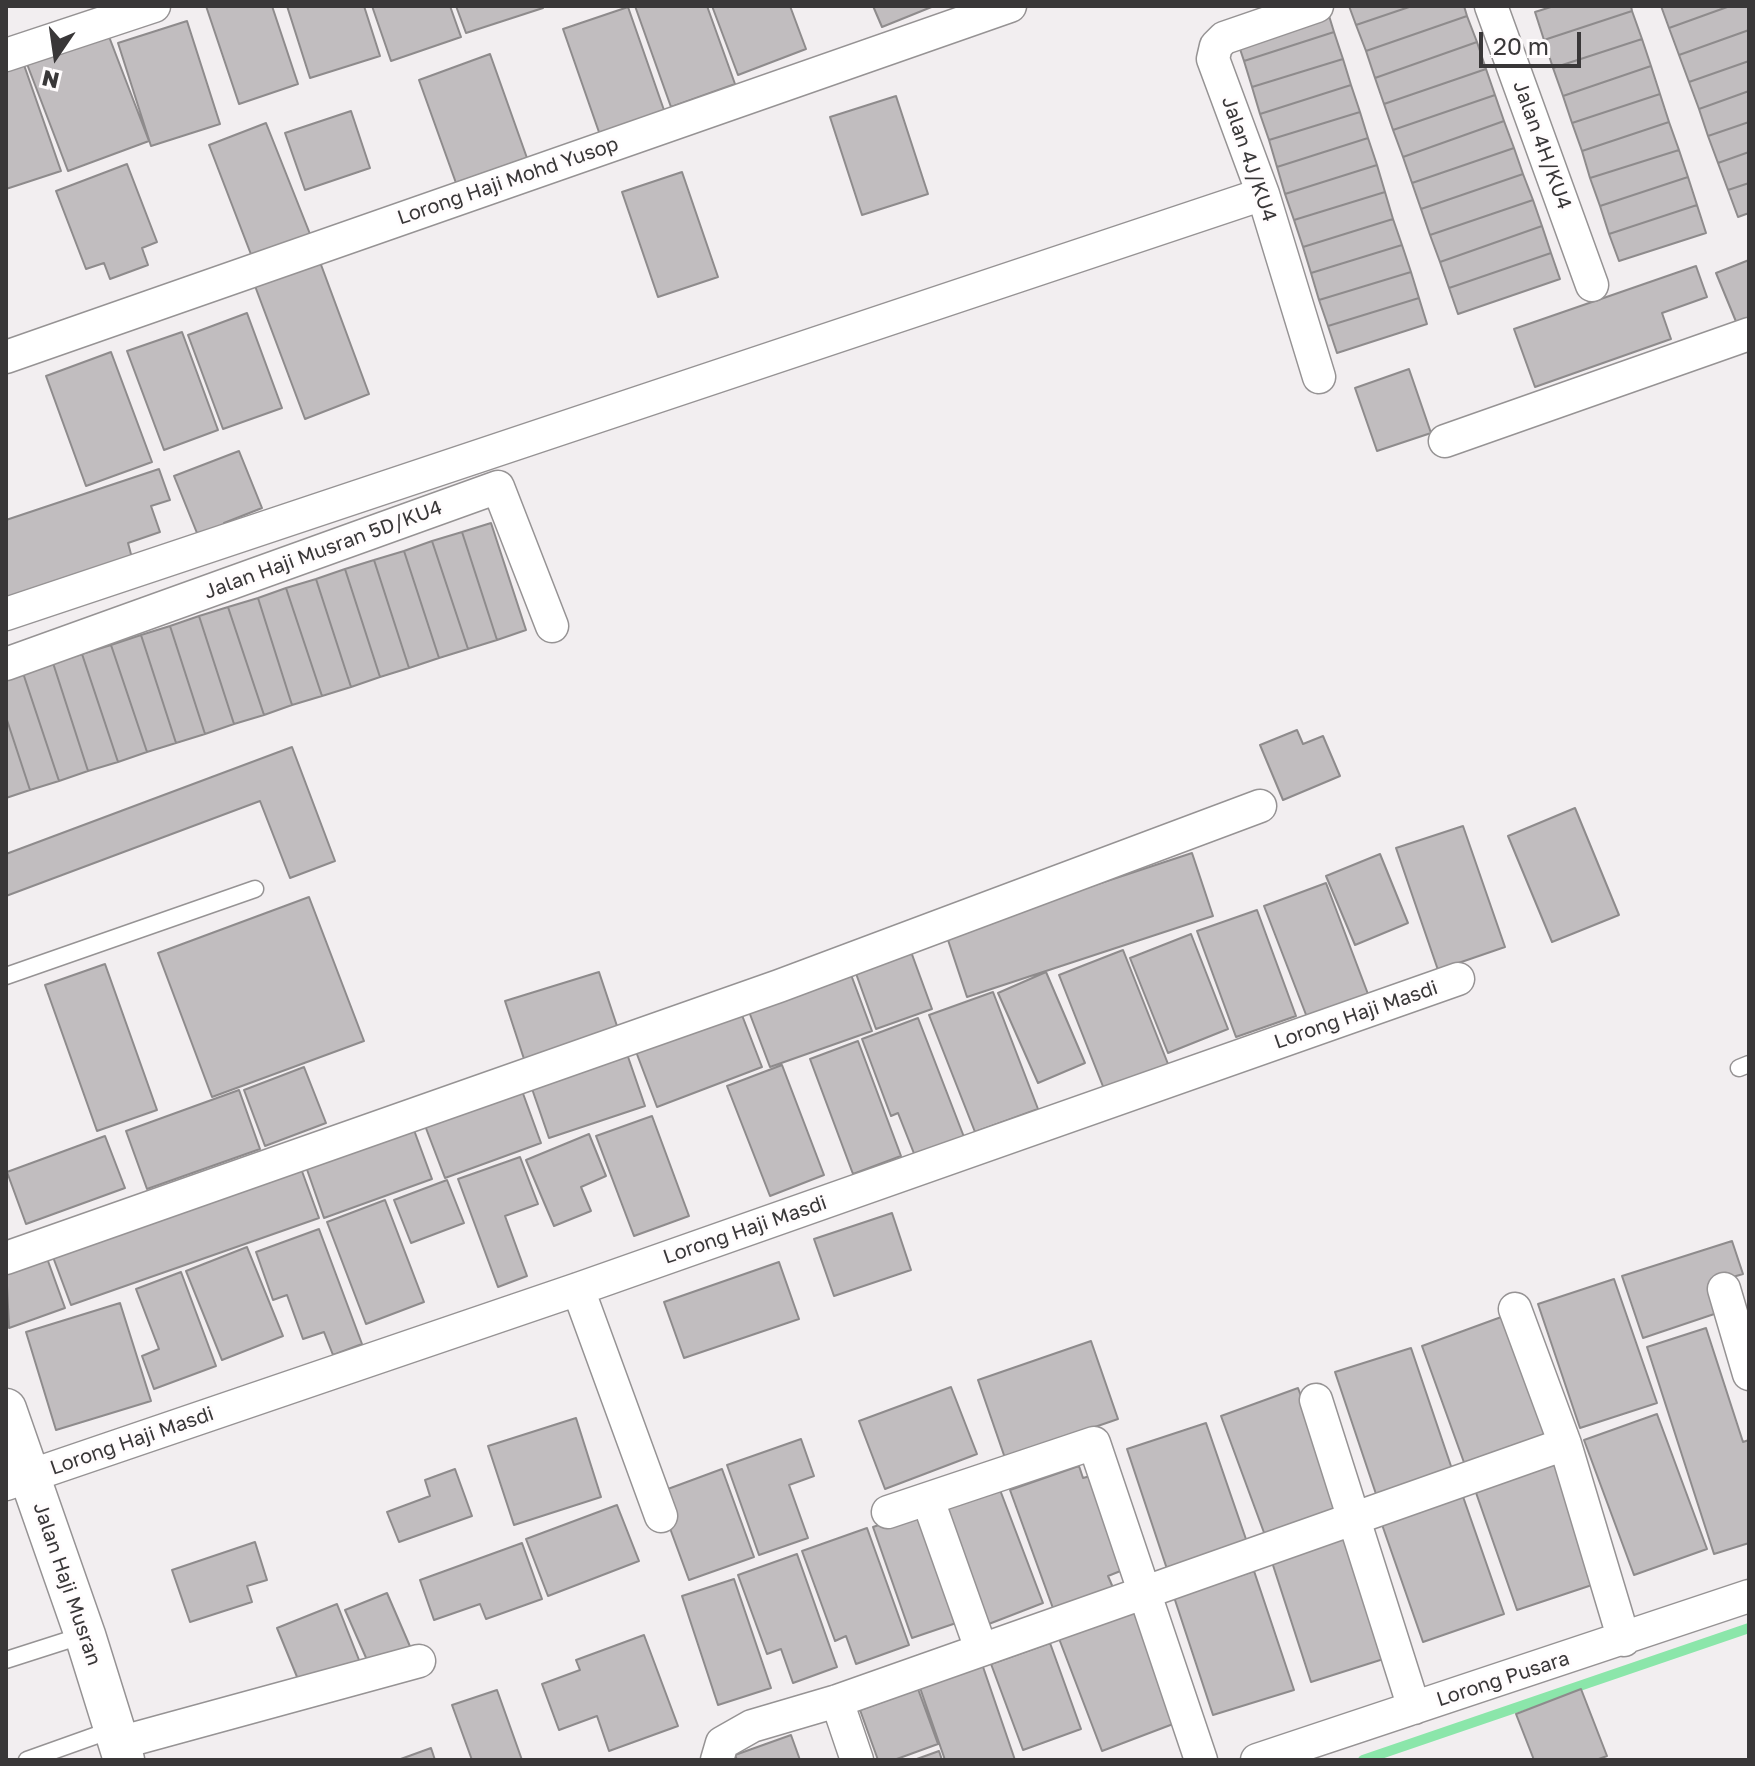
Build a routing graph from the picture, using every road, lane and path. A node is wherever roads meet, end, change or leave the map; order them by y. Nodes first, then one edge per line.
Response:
1 (154, 6) edge
2 (1010, 6) edge
3 (1317, 6) edge
4 (1491, 6) edge
5 (6, 55) edge
6 (1263, 194) junction
7 (1592, 285) dead end
8 (1749, 334) edge
9 (6, 357) edge
10 (1319, 377) dead end
11 (1445, 441) dead end
12 (6, 614) edge
13 (552, 626) dead end
14 (6, 664) edge
15 (1260, 806) dead end
16 (255, 889) dead end
17 (6, 976) edge
18 (1458, 979) dead end
19 (6, 1258) edge
20 (578, 1289) junction
21 (1724, 1289) dead end
22 (1515, 1309) dead end
23 (1749, 1374) edge
24 (1316, 1400) dead end
25 (6, 1409) edge
26 (1565, 1444) junction
27 (18, 1480) edge
28 (928, 1500) junction
29 (888, 1512) dead end
30 (661, 1516) dead end
31 (1354, 1519) junction
32 (1145, 1592) junction
33 (1749, 1596) edge
34 (85, 1635) junction
35 (1624, 1640) junction
36 (981, 1649) junction
37 (6, 1660) edge
38 (419, 1661) dead end
39 (837, 1701) junction
40 (1414, 1708) junction
41 (112, 1742) edge
42 (27, 1760) edge
43 (717, 1760) edge
44 (857, 1760) edge
45 (1201, 1760) edge
46 (1257, 1760) edge

1 - 5 street
2 - 9 street, Lorong Haji Mohd Yusop
3 - 6 street, Jalan 4J/KU4
4 - 7 street, Jalan 4H/KU4
6 - 10 street, Jalan 4J/KU4
6 - 12 street
8 - 11 street
13 - 14 street, Jalan Haji Musran 5D/KU4
15 - 19 street
16 - 17 lane
18 - 20 street, Lorong Haji Masdi
20 - 27 street, Lorong Haji Masdi
20 - 30 street
21 - 23 street
22 - 26 street
24 - 31 street
25 - 27 street, Jalan Haji Musran
26 - 31 street
26 - 35 street
27 - 34 street, Jalan Haji Musran
28 - 29 street
28 - 32 street
28 - 36 street
31 - 32 street
31 - 40 street
32 - 36 street
32 - 45 street
33 - 35 street, Lorong Pusara
34 - 37 lane
34 - 41 street, Jalan Haji Musran
35 - 40 street, Lorong Pusara
36 - 39 street
38 - 41 street
39 - 43 street
39 - 44 street
40 - 46 street, Lorong Pusara
41 - 42 lane

